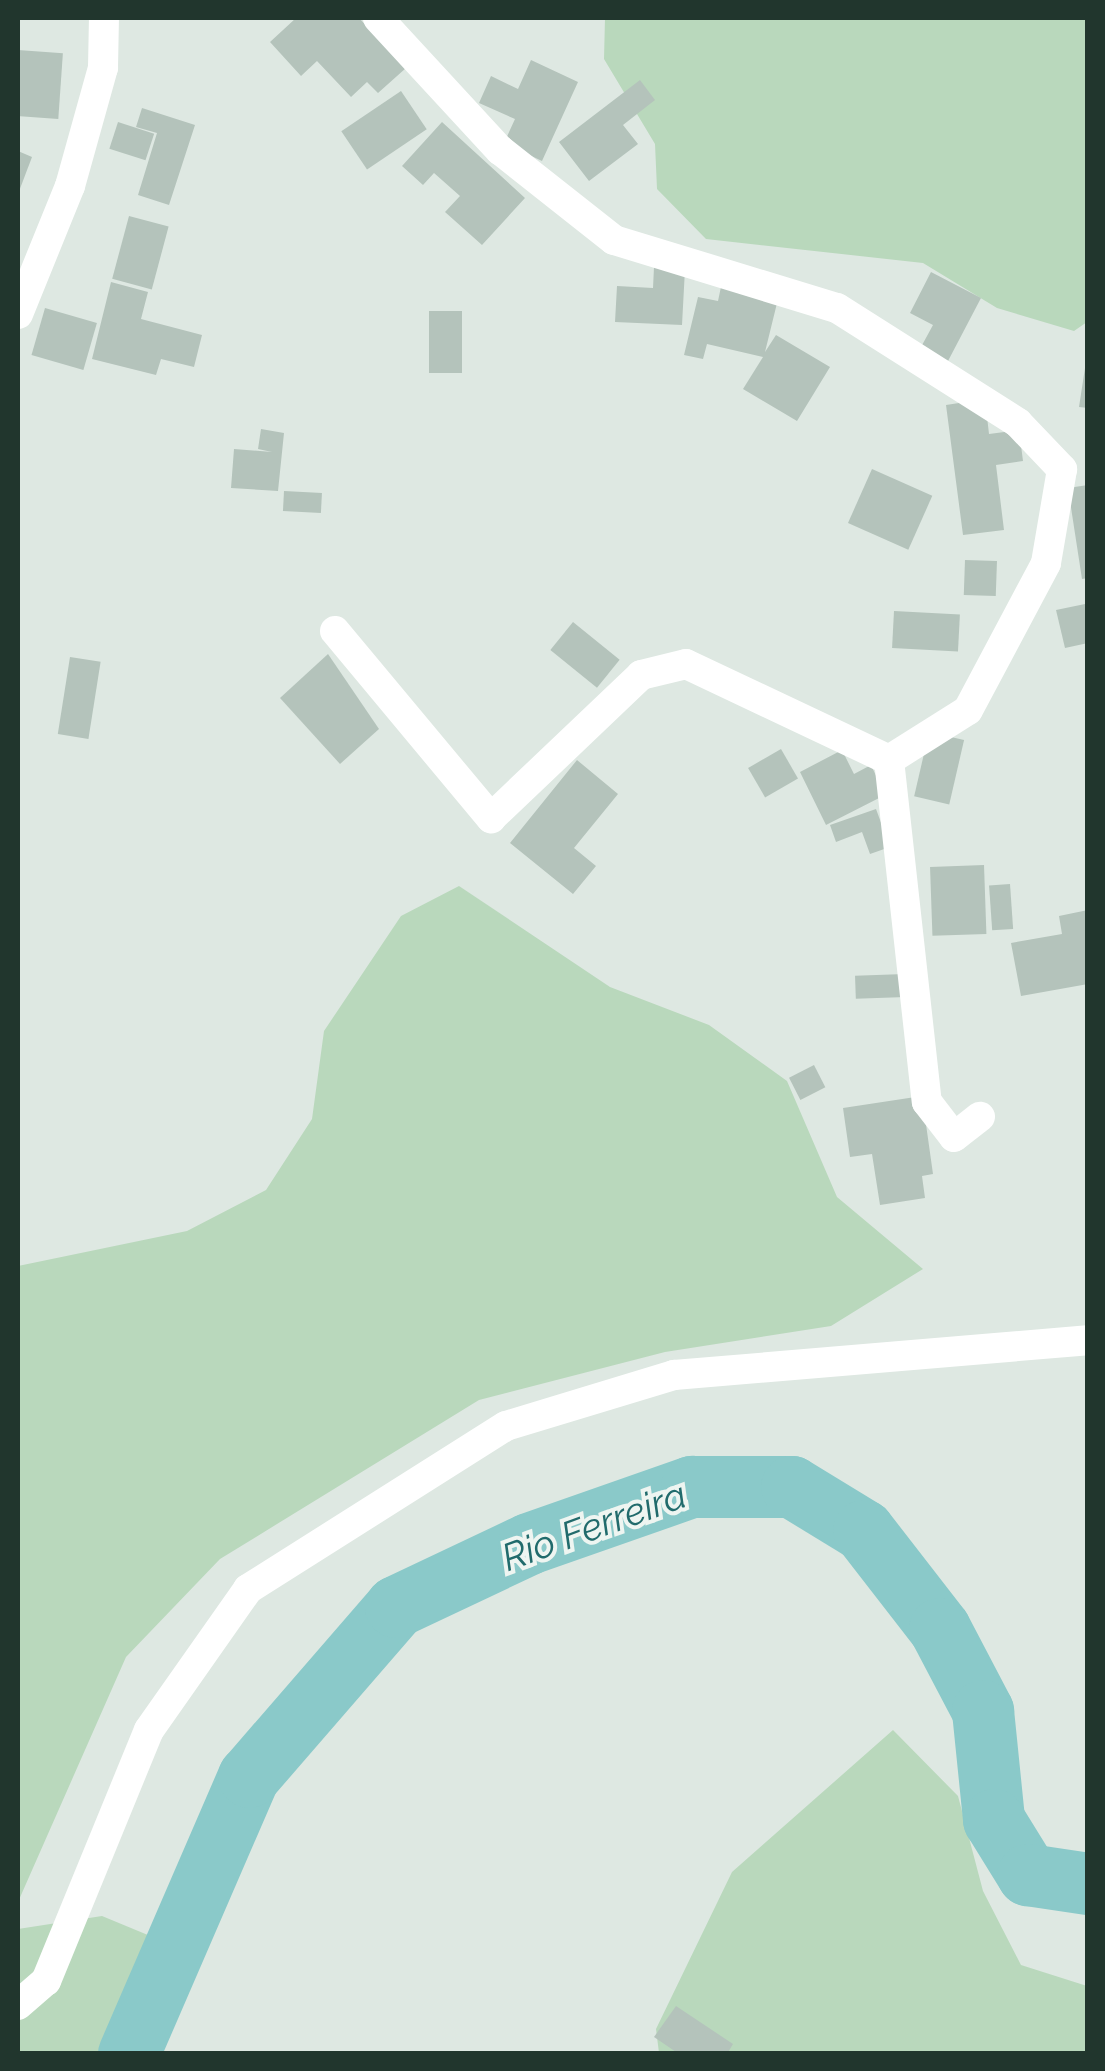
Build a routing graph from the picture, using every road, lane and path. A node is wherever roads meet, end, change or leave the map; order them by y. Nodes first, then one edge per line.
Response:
1 (104, 18) edge
2 (378, 18) edge
3 (18, 312) edge
4 (1075, 468) edge
5 (334, 631) dead end
6 (889, 760) junction
7 (980, 1117) dead end
8 (1088, 1340) edge
9 (18, 2005) edge

1 - 3 street
2 - 4 street
4 - 6 street
5 - 6 street
6 - 7 street
8 - 9 street

